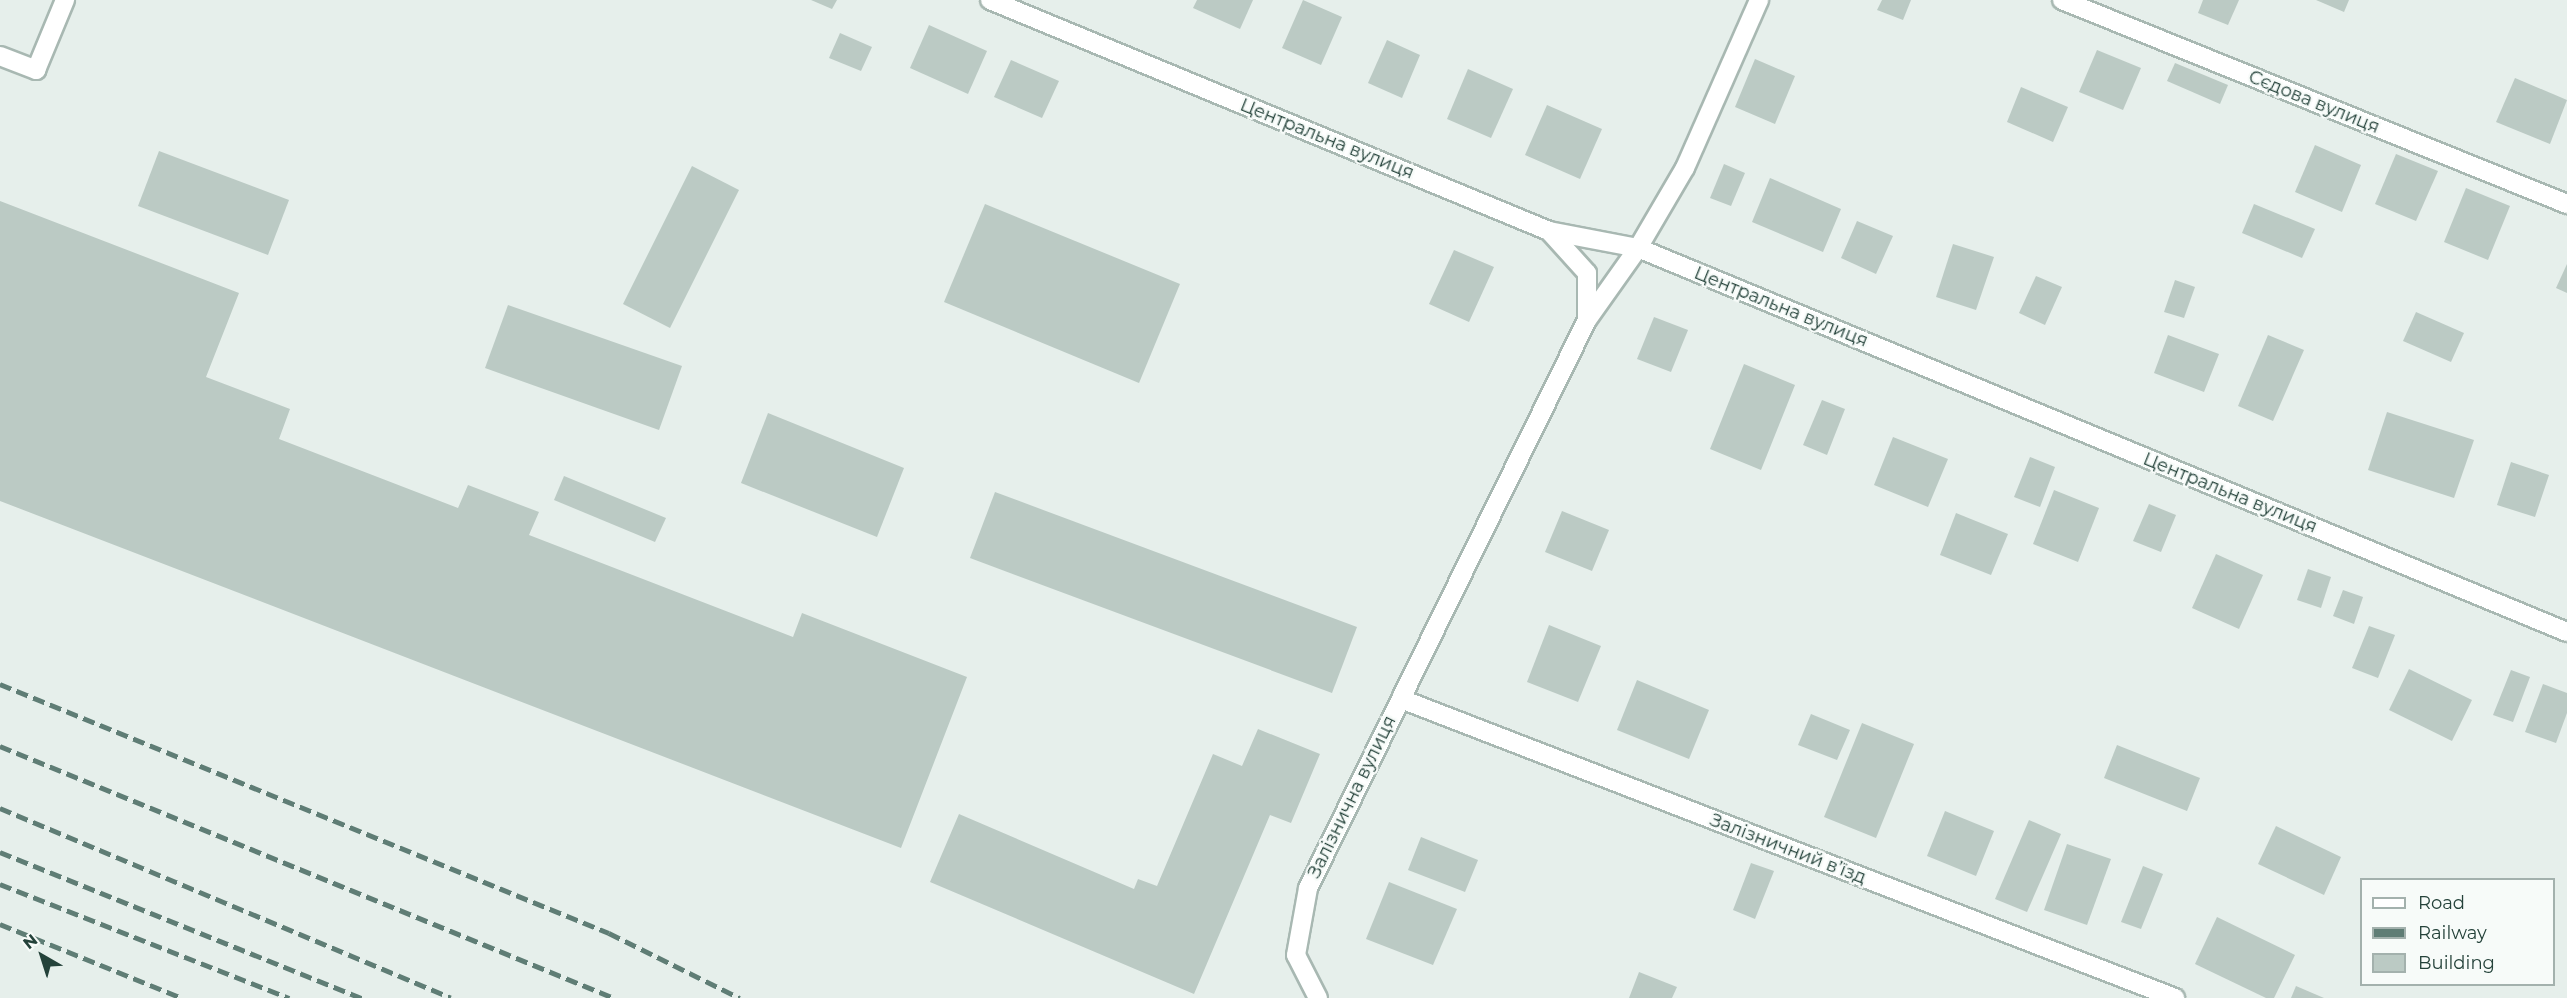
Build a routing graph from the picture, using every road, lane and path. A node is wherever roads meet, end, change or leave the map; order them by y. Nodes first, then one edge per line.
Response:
1 (65, 0) edge
2 (990, 0) edge
3 (1759, 0) edge
4 (2062, 0) edge
5 (0, 56) edge
6 (2567, 204) edge
7 (1549, 231) junction
8 (1638, 248) junction
9 (1587, 320) junction
10 (2567, 632) edge
11 (1401, 699) junction
12 (1318, 998) edge
13 (2175, 998) edge

1 - 5 street
2 - 7 street, Центральна вулиця
3 - 8 street, Залізнична вулиця
4 - 6 street, Сєдова вулиця
7 - 8 street, Центральна вулиця
7 - 9 street
8 - 9 street, Залізнична вулиця
8 - 10 street, Центральна вулиця
9 - 11 street, Залізнична вулиця
11 - 12 street, Залізнична вулиця
11 - 13 street, Залізничний в’їзд

